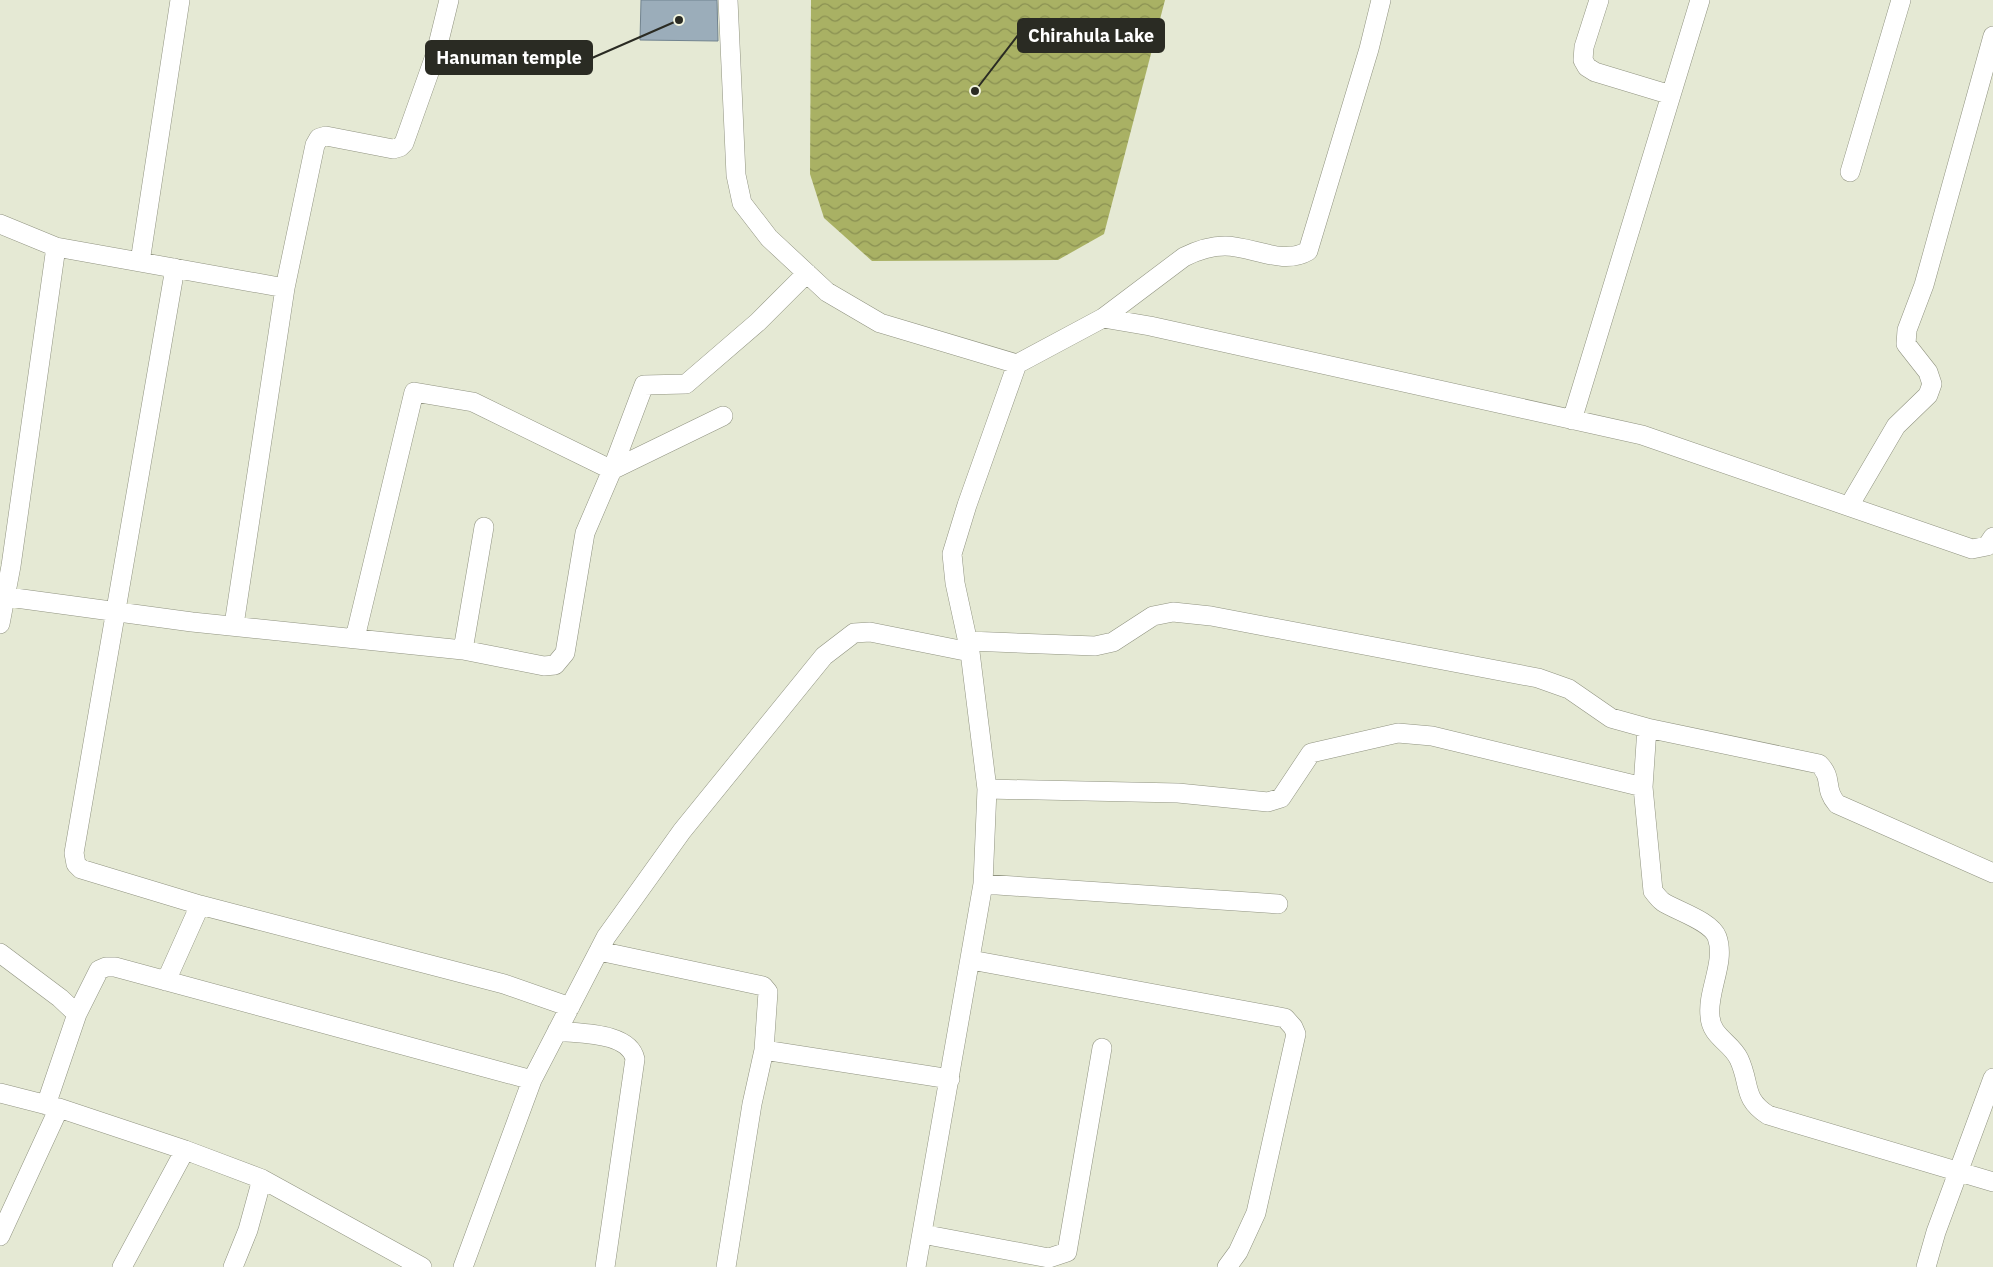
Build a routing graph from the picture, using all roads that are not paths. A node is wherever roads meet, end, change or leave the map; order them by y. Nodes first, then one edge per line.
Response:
1 (180, 0) edge
2 (449, 0) edge
3 (728, 0) edge
4 (1381, 0) edge
5 (1599, 0) edge
6 (1700, 0) edge
7 (1901, 0) edge
8 (1993, 36) edge
9 (1671, 95) junction
10 (1850, 172) dead end
11 (0, 224) edge
12 (56, 247) junction
13 (140, 262) junction
14 (176, 268) junction
15 (807, 273) junction
16 (285, 288) junction
17 (1103, 318) junction
18 (1017, 364) junction
19 (723, 416) dead end
20 (1572, 420) junction
21 (612, 470) junction
22 (1849, 506) junction
23 (484, 527) dead end
24 (1993, 537) edge
25 (3, 596) edge
26 (118, 612) junction
27 (0, 624) edge
28 (234, 625) junction
29 (355, 638) junction
30 (969, 646) junction
31 (463, 650) junction
32 (1647, 728) junction
33 (1643, 787) junction
34 (987, 789) junction
35 (1993, 873) edge
36 (983, 884) junction
37 (1278, 904) dead end
38 (200, 905) junction
39 (599, 951) junction
40 (0, 953) edge
41 (970, 960) junction
42 (166, 981) junction
43 (570, 1007) junction
44 (77, 1014) junction
45 (557, 1031) junction
46 (1102, 1048) dead end
47 (764, 1050) junction
48 (1993, 1078) edge
49 (950, 1079) junction
50 (532, 1080) junction
51 (0, 1093) edge
52 (53, 1107) junction
53 (185, 1150) junction
54 (1960, 1172) junction
55 (262, 1179) junction
56 (1993, 1182) edge
57 (922, 1234) junction
58 (0, 1236) edge
59 (122, 1267) edge
60 (233, 1267) edge
61 (422, 1267) edge
62 (463, 1267) edge
63 (605, 1267) edge
64 (726, 1267) edge
65 (916, 1267) edge
66 (1227, 1267) edge
67 (1926, 1267) edge

1 - 13 street
2 - 16 street
3 - 15 street
4 - 17 street
5 - 9 street
6 - 9 street
7 - 10 street
8 - 22 street
9 - 20 street
11 - 12 street
12 - 13 street
12 - 25 street
13 - 14 street
14 - 16 street
14 - 26 street
15 - 18 street
15 - 21 street
16 - 28 street
17 - 18 street
17 - 20 street
18 - 30 street
19 - 21 street
20 - 22 street
21 - 29 street
21 - 31 street
22 - 24 street
23 - 31 street
25 - 26 street
25 - 27 street
26 - 28 street
26 - 38 street
28 - 29 street
29 - 31 street
30 - 32 street
30 - 34 street
30 - 39 street
32 - 33 street
32 - 35 street
33 - 34 street
33 - 54 street
34 - 36 street
36 - 37 street
36 - 41 street
38 - 42 street
38 - 43 street
39 - 43 street
39 - 47 street
40 - 44 street
41 - 49 street
41 - 66 street
42 - 44 street
42 - 50 street
43 - 45 street
44 - 52 street
45 - 50 street
45 - 63 street
46 - 57 street
47 - 49 street
47 - 64 street
48 - 54 street
49 - 57 street
50 - 62 street
51 - 52 street
52 - 53 street
52 - 58 street
53 - 55 street
53 - 59 street
54 - 56 street
54 - 67 street
55 - 60 street
55 - 61 street
57 - 65 street

